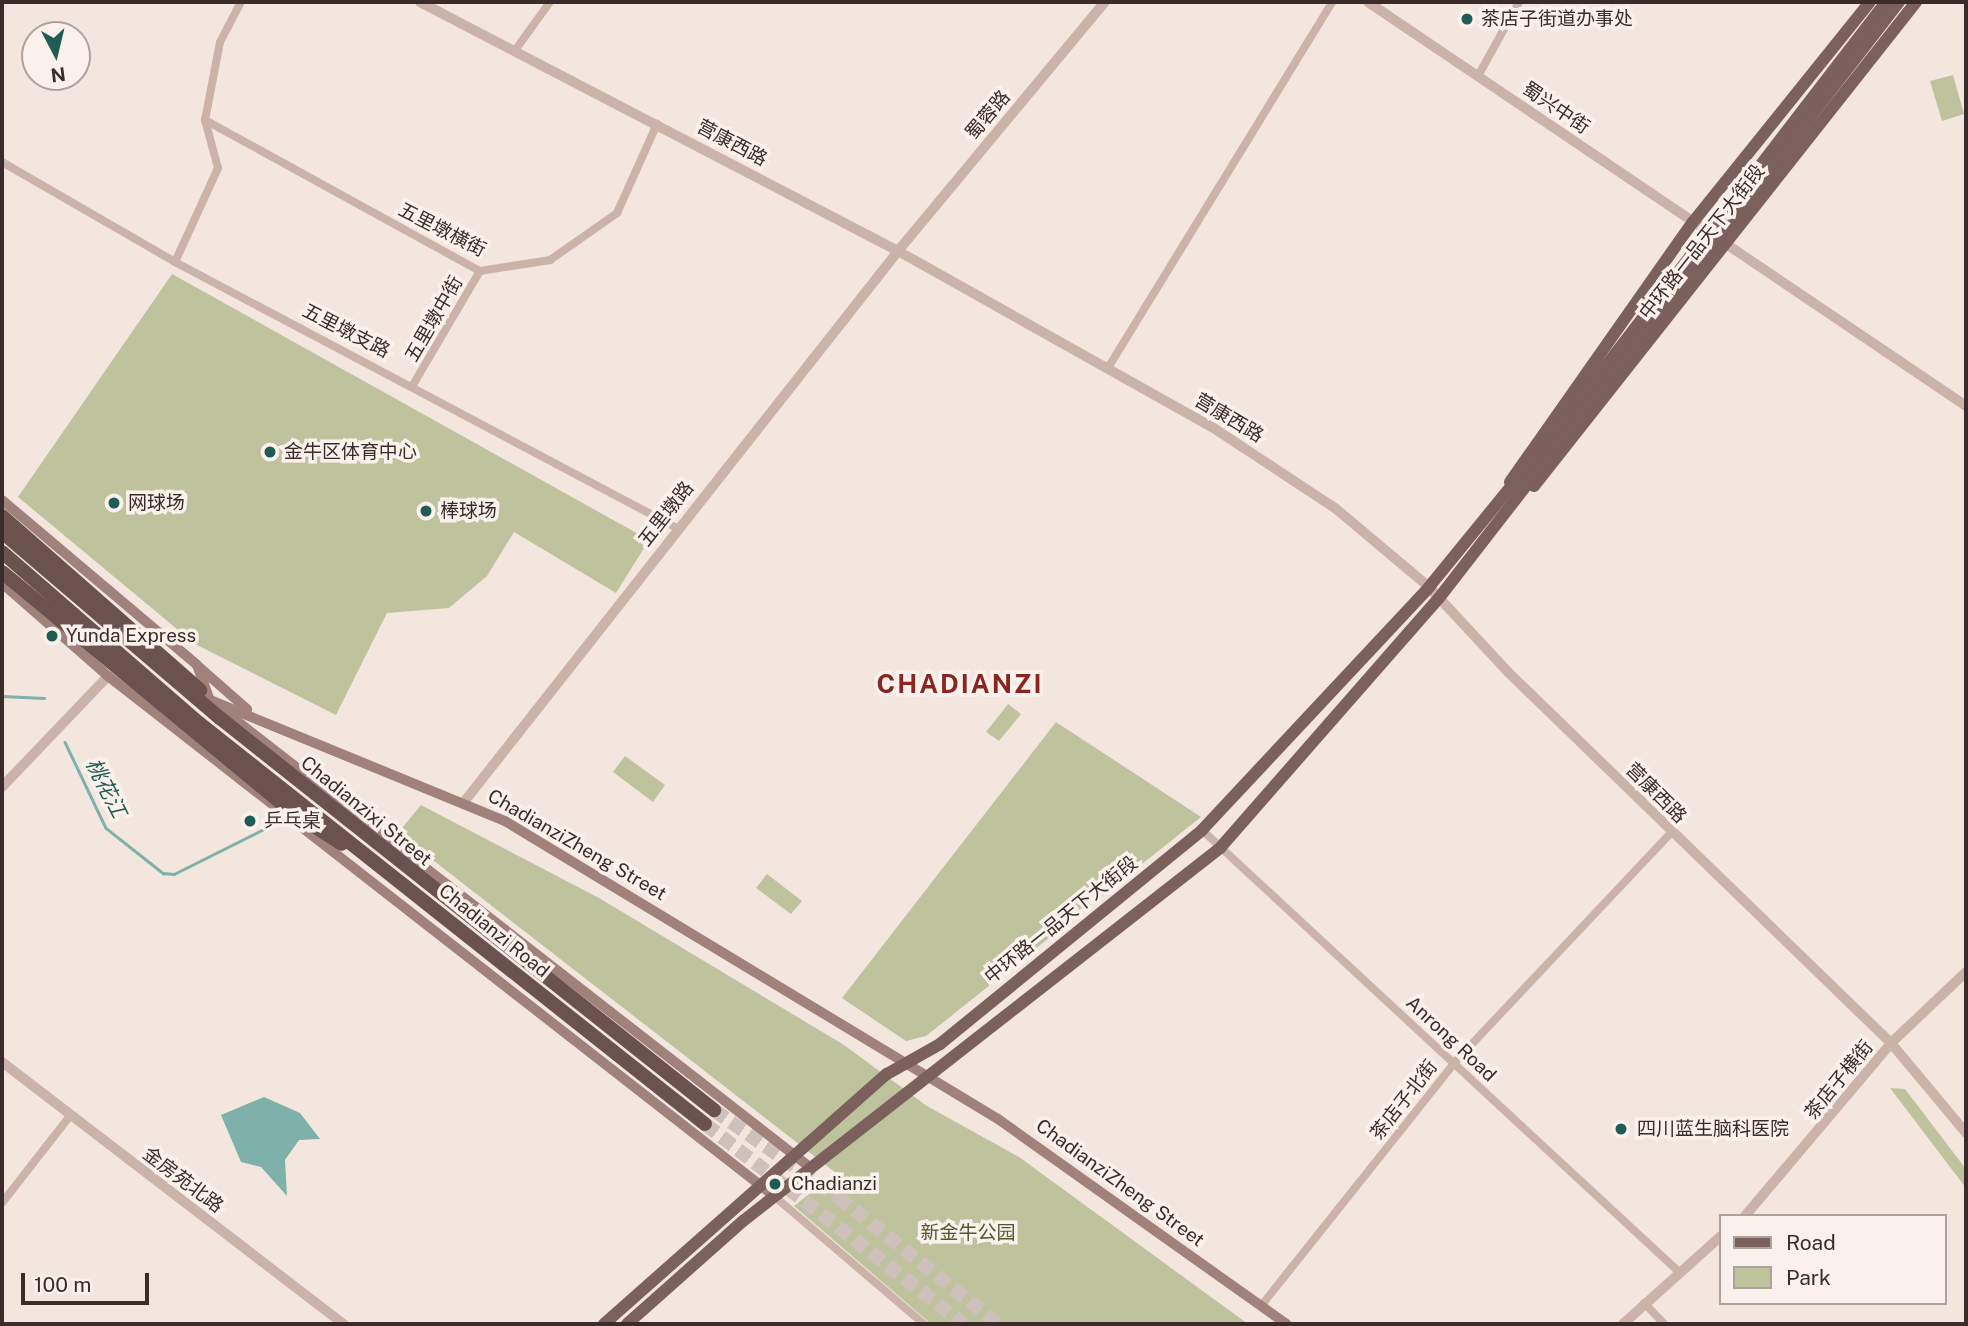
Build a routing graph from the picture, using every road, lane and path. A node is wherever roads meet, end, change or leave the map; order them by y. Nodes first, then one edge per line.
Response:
1 (241, 2) edge
2 (420, 2) edge
3 (550, 2) edge
4 (1105, 2) edge
5 (1332, 2) edge
6 (1368, 2) edge
7 (1520, 2) edge
8 (1870, 2) edge
9 (1886, 2) edge
10 (1899, 2) edge
11 (1916, 2) edge
12 (516, 50) junction
13 (1478, 76) junction
14 (205, 120) junction
15 (657, 124) junction
16 (2, 162) edge
17 (1692, 222) junction
18 (1722, 245) junction
19 (898, 251) junction
20 (175, 262) junction
21 (480, 271) junction
22 (1108, 368) junction
23 (414, 383) junction
24 (1966, 406) edge
25 (1549, 448) junction
26 (2, 500) edge
27 (1501, 502) junction
28 (1515, 502) junction
29 (2, 516) edge
30 (677, 527) junction
31 (2, 532) edge
32 (2, 552) edge
33 (3, 575) edge
34 (1429, 587) junction
35 (1439, 598) junction
36 (197, 665) junction
37 (108, 676) junction
38 (207, 703) junction
39 (250, 711) junction
40 (2, 787) edge
41 (464, 802) junction
42 (1202, 830) junction
43 (1671, 833) junction
44 (1220, 848) junction
45 (338, 854) junction
46 (369, 857) junction
47 (451, 921) junction
48 (1966, 972) edge
49 (1891, 1043) junction
50 (2, 1062) edge
51 (908, 1062) junction
52 (1454, 1063) junction
53 (930, 1075) junction
54 (714, 1110) tunnel mouth
55 (70, 1116) junction
56 (705, 1124) tunnel mouth
57 (1966, 1133) edge
58 (793, 1153) junction
59 (811, 1168) junction
60 (758, 1181) junction
61 (774, 1196) junction
62 (2, 1203) edge
63 (1747, 1214) edge
64 (1720, 1237) edge
65 (1679, 1272) junction
66 (1644, 1303) junction
67 (1261, 1306) junction
68 (344, 1324) edge
69 (604, 1324) edge
70 (627, 1324) edge
71 (923, 1324) edge
72 (1286, 1324) edge
73 (1623, 1324) edge
74 (1664, 1324) edge

1 - 14 street
2 - 12 street, 营康西路
3 - 12 street
4 - 19 street, 蜀蓉路
5 - 22 street
6 - 13 street, 蜀兴中街
7 - 13 street
8 - 17 main road, 中环路一品天下大街段
9 - 25 main road, bridge
10 - 25 main road, bridge
11 - 18 main road, 中环路一品天下大街段
12 - 15 street, 营康西路
13 - 17 street, 蜀兴中街
14 - 20 street
14 - 21 street, 五里墩横街
15 - 19 street, 营康西路
15 - 21 street, 五里墩横街
16 - 20 street, 五里墩支路
17 - 18 street, 蜀兴中街
17 - 27 main road, 中环路一品天下大街段
18 - 24 street, 蜀兴中街
18 - 28 main road, 中环路一品天下大街段
19 - 22 street, 营康西路
19 - 30 street, 五里墩路
20 - 23 street, 五里墩支路
21 - 23 street, 五里墩中街
22 - 34 street, 营康西路
23 - 30 street, 五里墩支路
25 - 27 main road, 中环路一品天下大街段
25 - 28 main road, 中环路一品天下大街段
26 - 36 main road
27 - 34 main road, 中环路一品天下大街段
28 - 35 main road, 中环路一品天下大街段
29 - 38 highway
30 - 41 street, 五里墩路
31 - 38 highway, Chadianzixi Street
32 - 46 highway, Chadianzi Road
33 - 37 main road
33 - 46 highway
34 - 35 street, 营康西路
34 - 42 main road, 中环路一品天下大街段
35 - 43 street, 营康西路
35 - 44 main road, 中环路一品天下大街段
36 - 38 main road
36 - 39 main road
37 - 40 street
37 - 45 main road
38 - 39 main road, ChadianziZheng Street
38 - 54 highway, Chadianzixi Street
38 - 58 main road
39 - 41 main road, ChadianziZheng Street
41 - 51 main road, ChadianziZheng Street
42 - 44 street, Anrong Road
42 - 51 main road, 中环路一品天下大街段
43 - 49 street, 营康西路
43 - 52 street, 茶店子北街
44 - 52 street, Anrong Road
44 - 53 main road, 中环路一品天下大街段
45 - 47 main road
45 - 60 main road
46 - 47 highway, Chadianzi Road
47 - 56 highway, Chadianzi Road
48 - 49 street, 茶店子横街
49 - 57 street, 营康西路
49 - 63 street, 茶店子横街
50 - 55 street, 金房苑北路
51 - 53 main road, ChadianziZheng Street
51 - 58 main road, 中环路一品天下大街段
52 - 65 street, Anrong Road
52 - 67 street, 茶店子北街
53 - 59 main road, 中环路一品天下大街段
53 - 67 main road, ChadianziZheng Street
55 - 62 street
55 - 68 street, 金房苑北路
58 - 59 main road
58 - 60 main road, 中环路一品天下大街段
59 - 61 main road, 中环路一品天下大街段
60 - 61 main road
60 - 69 main road, 中环路一品天下大街段
61 - 70 main road, 中环路一品天下大街段
61 - 71 street
64 - 65 street
65 - 66 street
66 - 73 street
66 - 74 street
67 - 72 main road, ChadianziZheng Street

